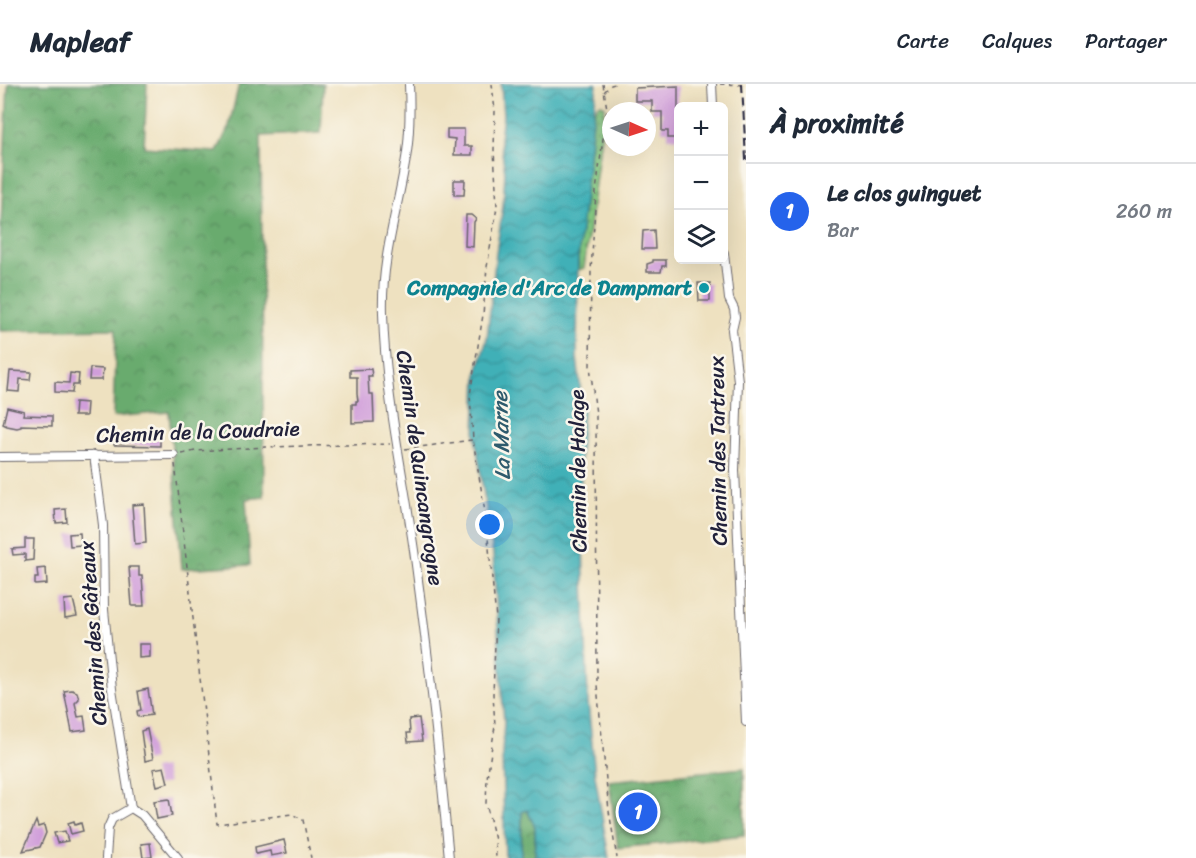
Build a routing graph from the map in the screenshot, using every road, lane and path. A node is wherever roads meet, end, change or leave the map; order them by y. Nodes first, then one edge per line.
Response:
1 (409, 84) edge
2 (492, 84) edge
3 (603, 84) edge
4 (615, 84) edge
5 (712, 84) edge
6 (718, 84) edge
7 (746, 85) edge
8 (604, 93) junction
9 (713, 102) edge
10 (724, 264) edge
11 (473, 440) junction
12 (397, 447) junction
13 (94, 455) junction
14 (174, 455) junction
15 (0, 457) edge
16 (746, 722) edge
17 (131, 808) junction
18 (106, 858) edge
19 (178, 858) edge
20 (311, 858) edge
21 (450, 858) edge
22 (496, 858) edge
23 (617, 858) edge

1 - 12 street, Chemin de Quincangrogne
2 - 11 path
3 - 8 path, Chemin de Halage
4 - 8 path
5 - 9 street
6 - 7 path
8 - 23 path, Chemin de Halage
10 - 16 street, Chemin des Tartreux
11 - 12 path, Chemin de la Coudraie
11 - 22 path
12 - 14 path, Chemin de la Coudraie
12 - 21 street, Chemin de Quincangrogne
13 - 14 street, Chemin de la Coudraie
13 - 15 street, Chemin de la Coudraie
13 - 17 street, Chemin des Gâteaux
14 - 20 path
17 - 18 street
17 - 19 street

